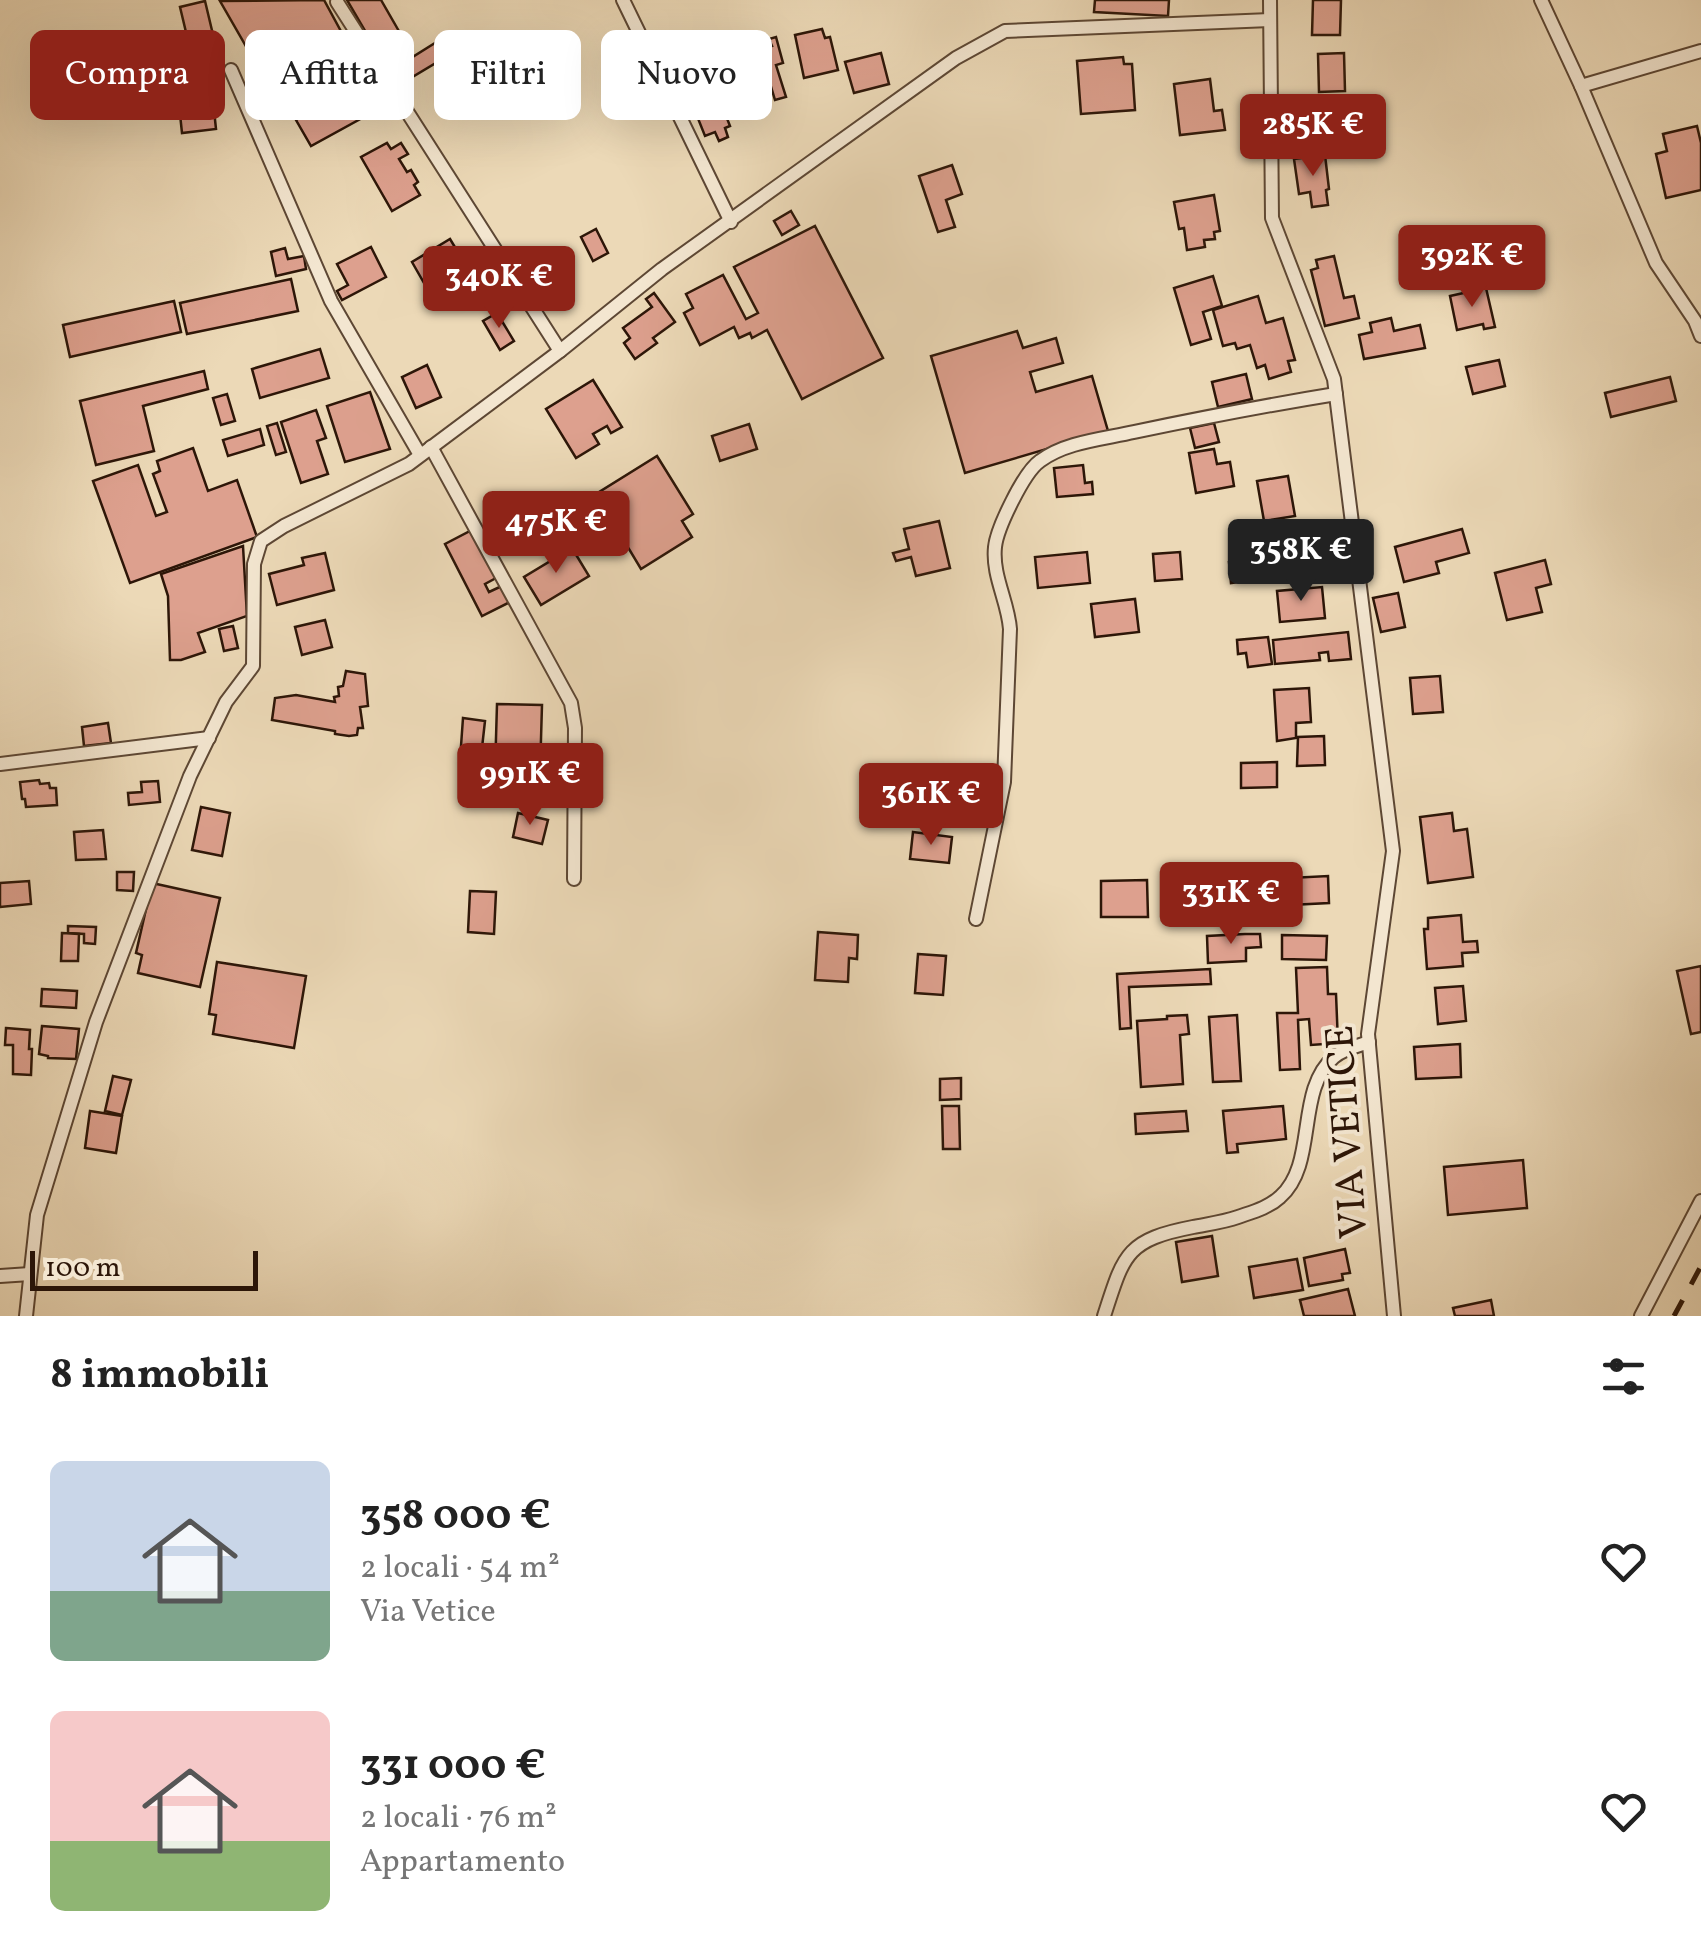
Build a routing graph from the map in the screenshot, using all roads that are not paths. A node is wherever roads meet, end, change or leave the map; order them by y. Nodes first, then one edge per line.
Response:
1 (624, 0) edge
2 (1270, 0) edge
3 (1541, 0) edge
4 (337, 2) edge
5 (1270, 20) junction
6 (1701, 51) edge
7 (231, 70) dead end
8 (1581, 86) junction
9 (731, 222) junction
10 (1701, 336) edge
11 (560, 351) junction
12 (1336, 394) junction
13 (425, 451) junction
14 (208, 738) junction
15 (0, 764) edge
16 (574, 879) dead end
17 (976, 919) dead end
18 (1369, 1042) junction
19 (1701, 1202) edge
20 (30, 1274) junction
21 (0, 1276) edge
22 (26, 1316) edge
23 (1104, 1316) edge
24 (1394, 1316) edge
25 (1641, 1316) edge

1 - 9 street
2 - 5 street, VIA VETICE
3 - 8 street
4 - 11 street
5 - 9 street
5 - 12 street, VIA VETICE
6 - 8 street
7 - 13 street
8 - 10 street
9 - 11 street
11 - 13 street
12 - 17 street
12 - 18 street, VIA VETICE
13 - 14 street
13 - 16 street
14 - 15 street
14 - 20 street
18 - 23 street
18 - 24 street, VIA VETICE
19 - 25 street
20 - 21 street
20 - 22 street

